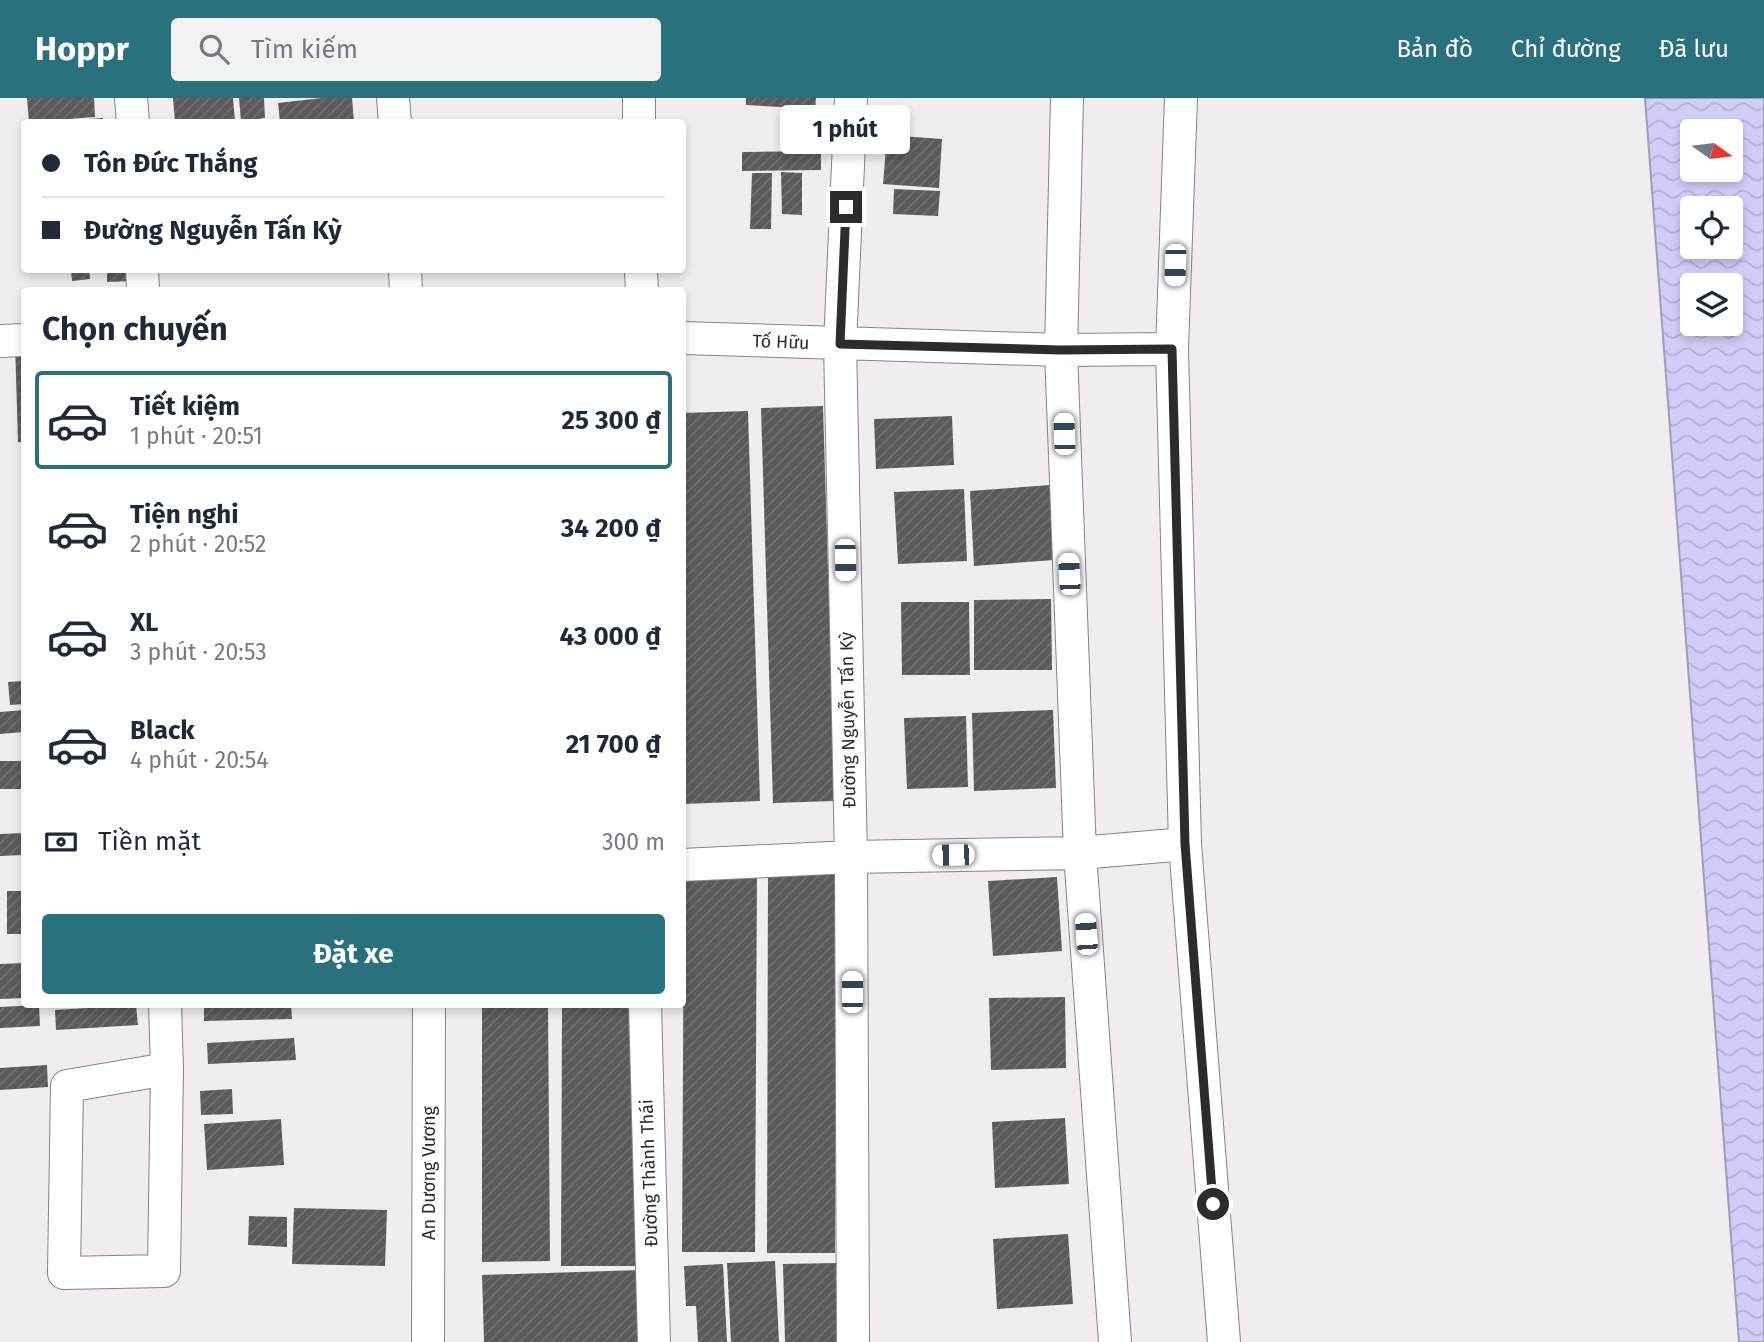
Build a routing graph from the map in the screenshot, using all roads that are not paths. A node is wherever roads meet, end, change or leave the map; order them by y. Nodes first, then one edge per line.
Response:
1 (131, 98) edge
2 (393, 98) edge
3 (639, 98) edge
4 (851, 98) edge
5 (1068, 98) edge
6 (1181, 98) edge
7 (133, 119) edge
8 (395, 119) edge
9 (639, 119) edge
10 (686, 338) edge
11 (0, 341) edge
12 (21, 341) edge
13 (840, 344) junction
14 (1172, 349) junction
15 (1060, 350) junction
16 (1185, 844) junction
17 (1080, 853) junction
18 (851, 857) junction
19 (686, 865) edge
20 (165, 1008) edge
21 (429, 1008) edge
22 (645, 1008) edge
23 (167, 1069) junction
24 (428, 1342) edge
25 (654, 1342) edge
26 (853, 1342) edge
27 (1115, 1342) edge
28 (1224, 1342) edge

1 - 7 street
2 - 8 street
3 - 9 street
4 - 13 street, Đường Nguyễn Tấn Kỳ
5 - 15 street
6 - 14 street
10 - 13 street, Tố Hữu
11 - 12 street
13 - 15 street, Tố Hữu
13 - 18 street, Đường Nguyễn Tấn Kỳ
14 - 15 street, Tố Hữu
14 - 16 street
15 - 17 street
16 - 17 street
16 - 28 street
17 - 18 street
17 - 27 street
18 - 19 street
18 - 26 street, Đường Nguyễn Tấn Kỳ
20 - 23 street
21 - 24 street, An Dương Vương
22 - 25 street, Đường Thành Thái
23 - 23 street

